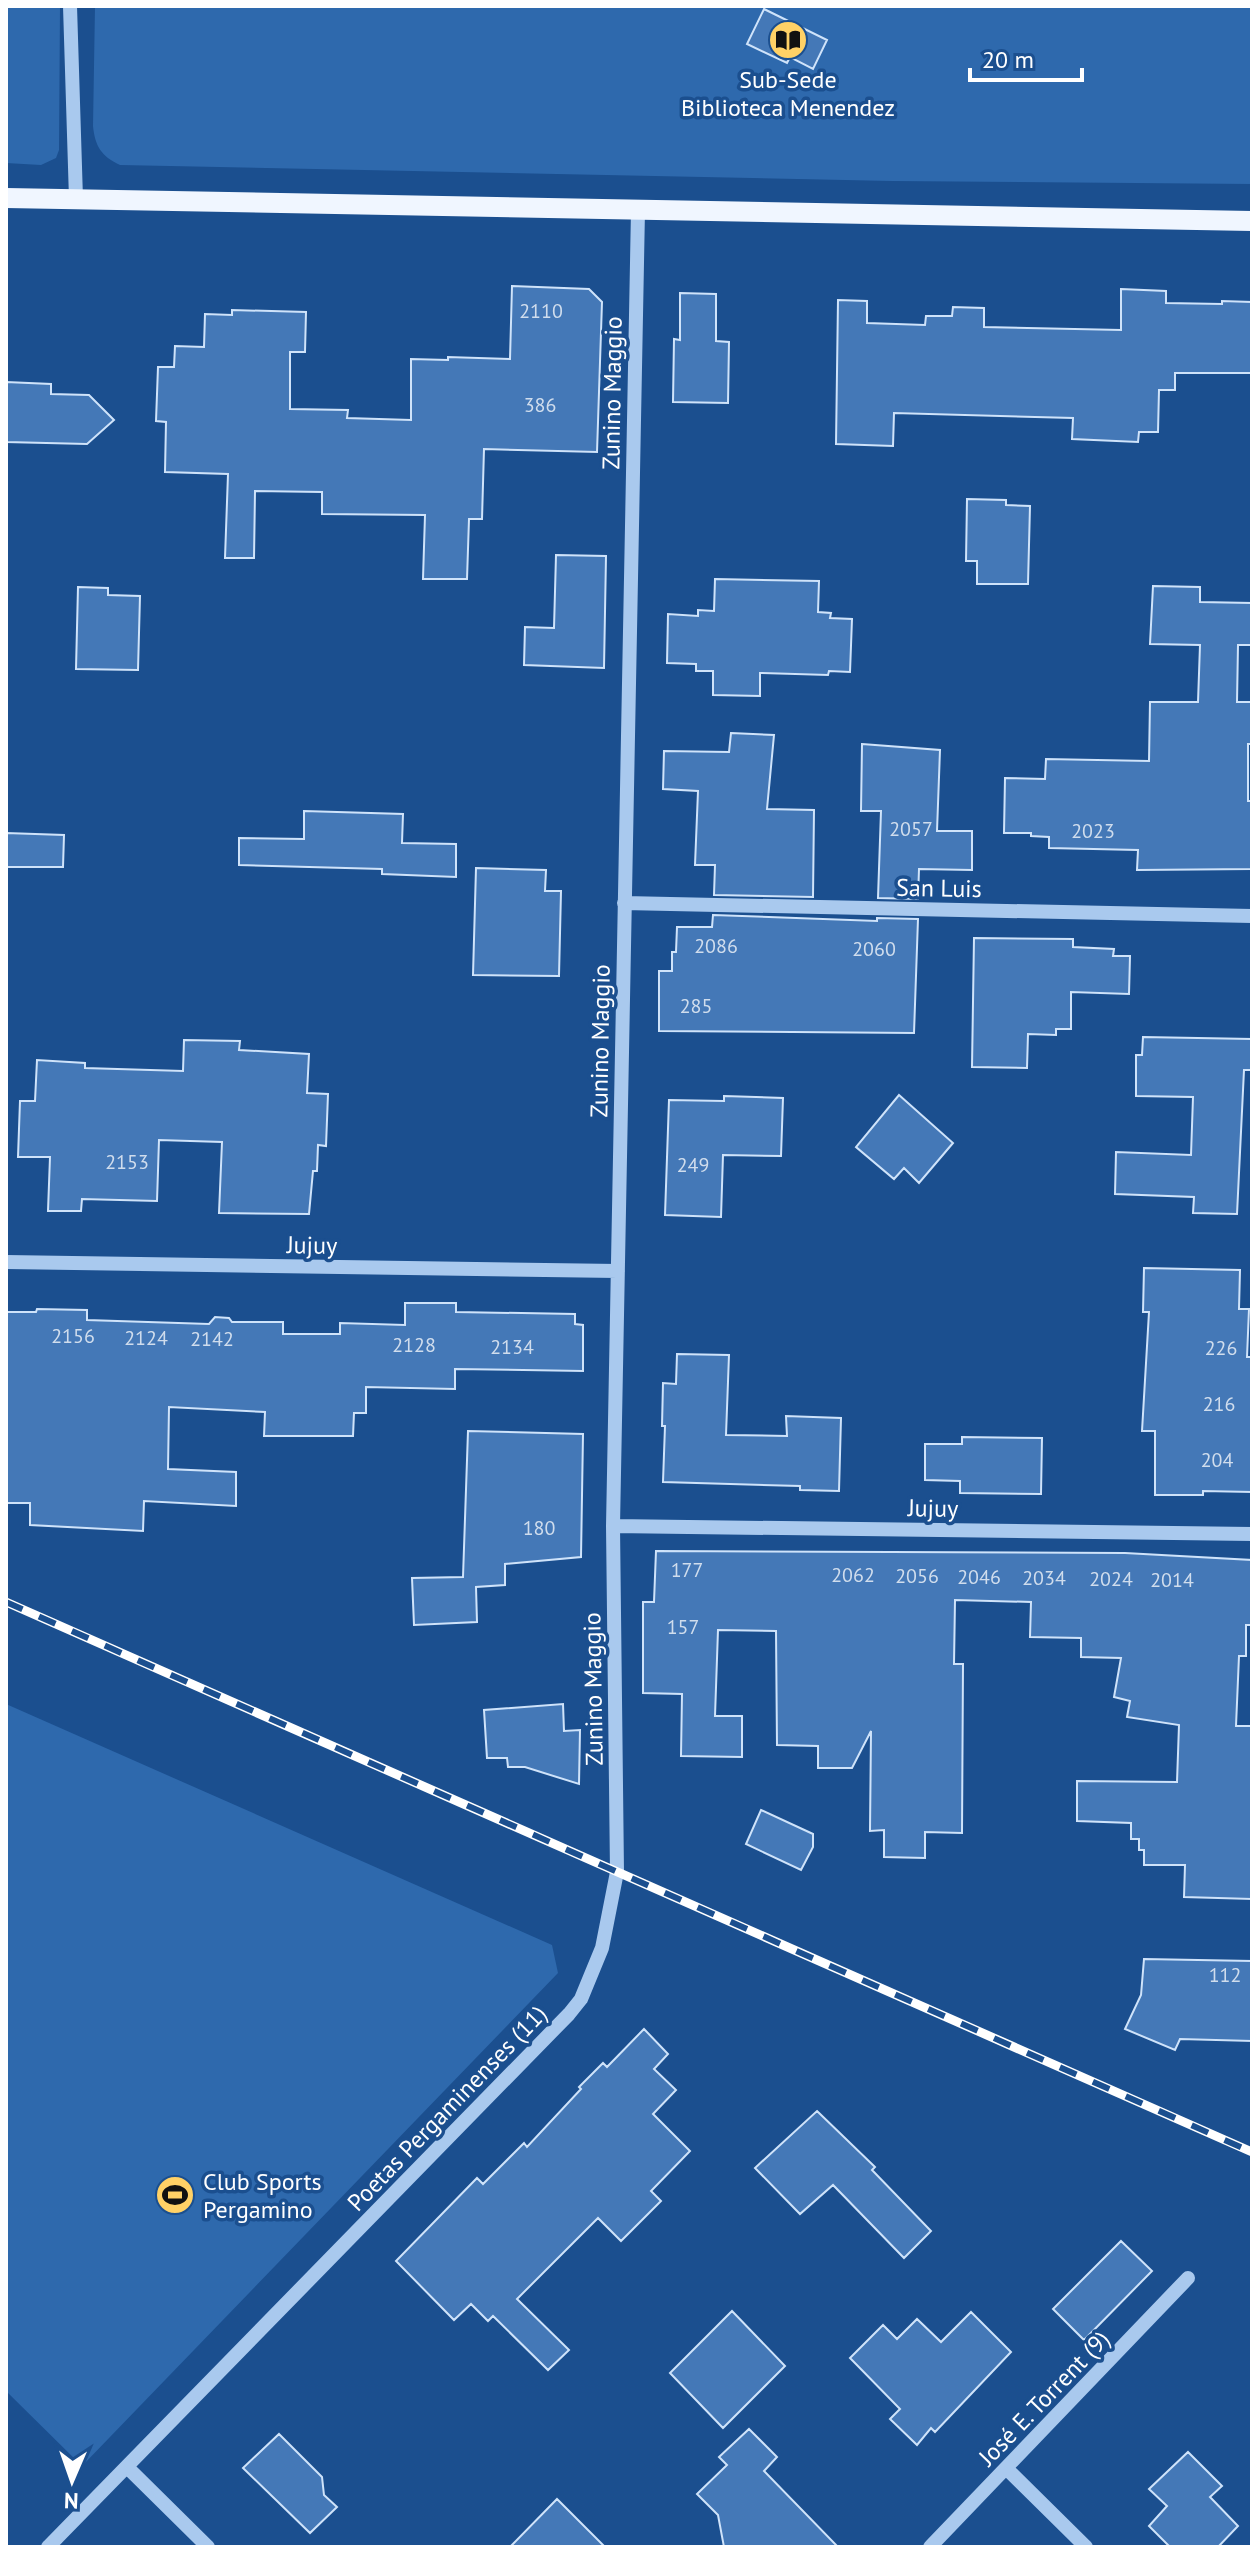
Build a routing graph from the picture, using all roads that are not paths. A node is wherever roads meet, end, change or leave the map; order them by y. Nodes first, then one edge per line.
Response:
1 (70, 6) edge
2 (6, 198) edge
3 (76, 199) junction
4 (638, 210) junction
5 (1252, 221) edge
6 (624, 903) junction
7 (1252, 916) edge
8 (6, 1262) edge
9 (618, 1271) junction
10 (613, 1526) junction
11 (1252, 1534) edge
12 (617, 1872) joint
13 (1188, 2278) dead end
14 (127, 2467) junction
15 (1007, 2469) junction
16 (48, 2547) edge
17 (208, 2547) edge
18 (930, 2547) edge
19 (1086, 2547) edge

1 - 3 street
2 - 3 main road
3 - 4 main road
4 - 5 main road
4 - 6 street, Zunino Maggio
6 - 7 street, San Luis
6 - 9 street, Zunino Maggio
8 - 9 street, Jujuy
9 - 10 street, Zunino Maggio
10 - 11 street, Jujuy
10 - 12 street, Zunino Maggio
12 - 14 street, Poetas Pergaminenses (11)
13 - 15 street, José E. Torrent (9)
14 - 16 street, Poetas Pergaminenses (11)
14 - 17 street
15 - 18 street, José E. Torrent (9)
15 - 19 street

